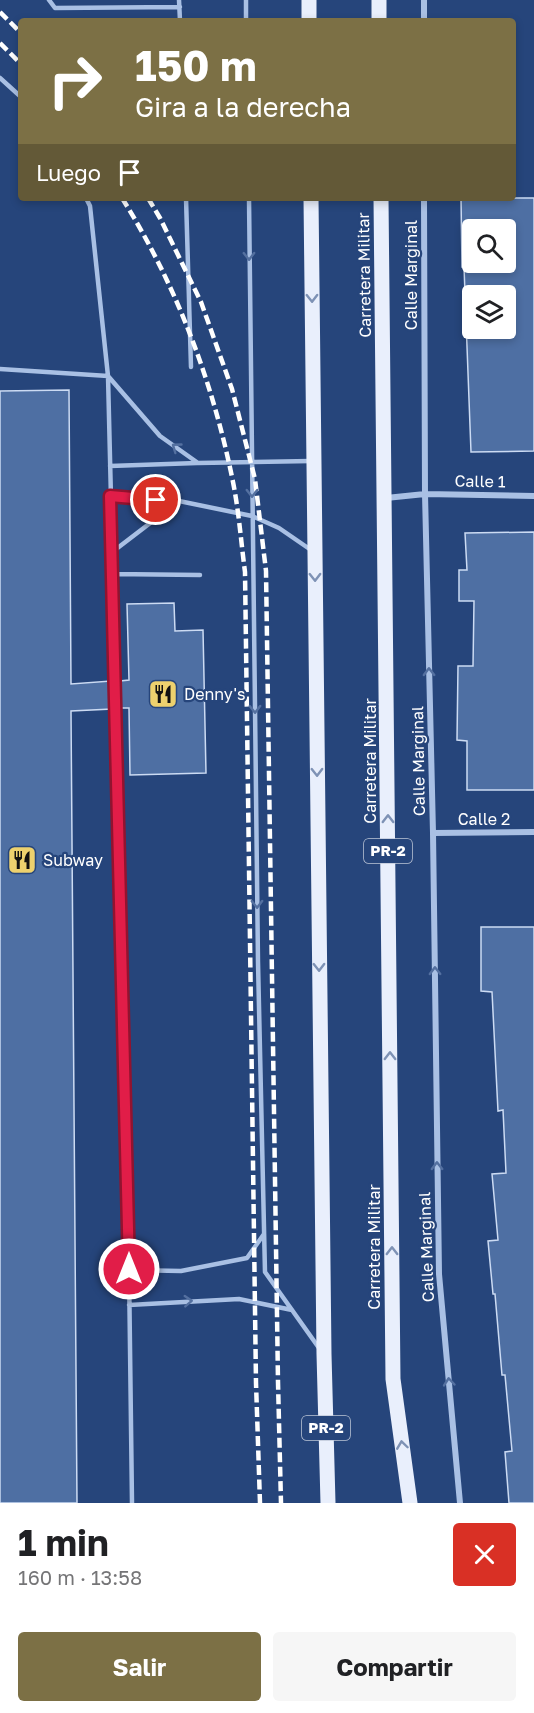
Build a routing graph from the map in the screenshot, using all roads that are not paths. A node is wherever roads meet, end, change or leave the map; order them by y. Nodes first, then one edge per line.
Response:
1 (49, 0) edge
2 (180, 0) edge
3 (246, 0) edge
4 (309, 0) edge
5 (379, 0) edge
6 (424, 0) edge
7 (180, 7) junction
8 (180, 18) edge
9 (246, 18) edge
10 (309, 18) edge
11 (379, 18) edge
12 (424, 18) edge
13 (0, 78) edge
14 (18, 94) edge
15 (88, 201) edge
16 (186, 201) edge
17 (249, 201) edge
18 (311, 201) edge
19 (381, 201) edge
20 (424, 201) edge
21 (191, 367) dead end
22 (0, 369) edge
23 (108, 376) junction
24 (252, 461) junction
25 (314, 461) junction
26 (198, 462) junction
27 (110, 466) junction
28 (425, 494) junction
29 (110, 496) junction
30 (534, 496) edge
31 (386, 498) junction
32 (179, 501) junction
33 (252, 516) junction
34 (315, 552) junction
35 (111, 553) junction
36 (112, 574) junction
37 (200, 575) dead end
38 (534, 832) edge
39 (433, 833) junction
40 (264, 1234) junction
41 (129, 1269) junction
42 (129, 1305) junction
43 (292, 1310) junction
44 (324, 1354) junction
45 (132, 1503) edge
46 (328, 1503) edge
47 (410, 1503) edge
48 (460, 1503) edge

1 - 7 lane
2 - 7 lane
3 - 9 lane
4 - 10 main road
5 - 11 main road
6 - 12 street
7 - 8 lane
13 - 14 lane
15 - 23 lane
16 - 21 lane
17 -> 24 lane
18 -> 25 main road, PR-2
19 - 31 main road, Carretera Militar / PR-2
20 - 28 street, Calle Marginal
22 - 23 lane
26 -> 23 lane
23 - 27 lane
24 - 25 lane
24 - 26 lane
24 -> 33 lane
25 - 34 main road, PR-2
26 - 27 lane
27 - 29 lane
28 - 30 street, Calle 1
28 - 31 street, Calle 1
39 -> 28 street, Calle Marginal
29 - 32 lane
29 - 35 lane
47 -> 31 main road, Carretera Militar / PR-2
32 - 33 lane
32 - 35 lane
33 - 34 lane
33 -> 40 lane
34 -> 44 main road, PR-2
35 - 36 lane
36 - 37 lane
36 - 41 lane
38 - 39 street, Calle 2
48 -> 39 street, Calle Marginal
40 - 41 lane
40 - 43 lane
41 - 42 lane
42 -> 43 lane
42 - 45 lane
43 - 44 lane
44 - 46 main road, PR-2

